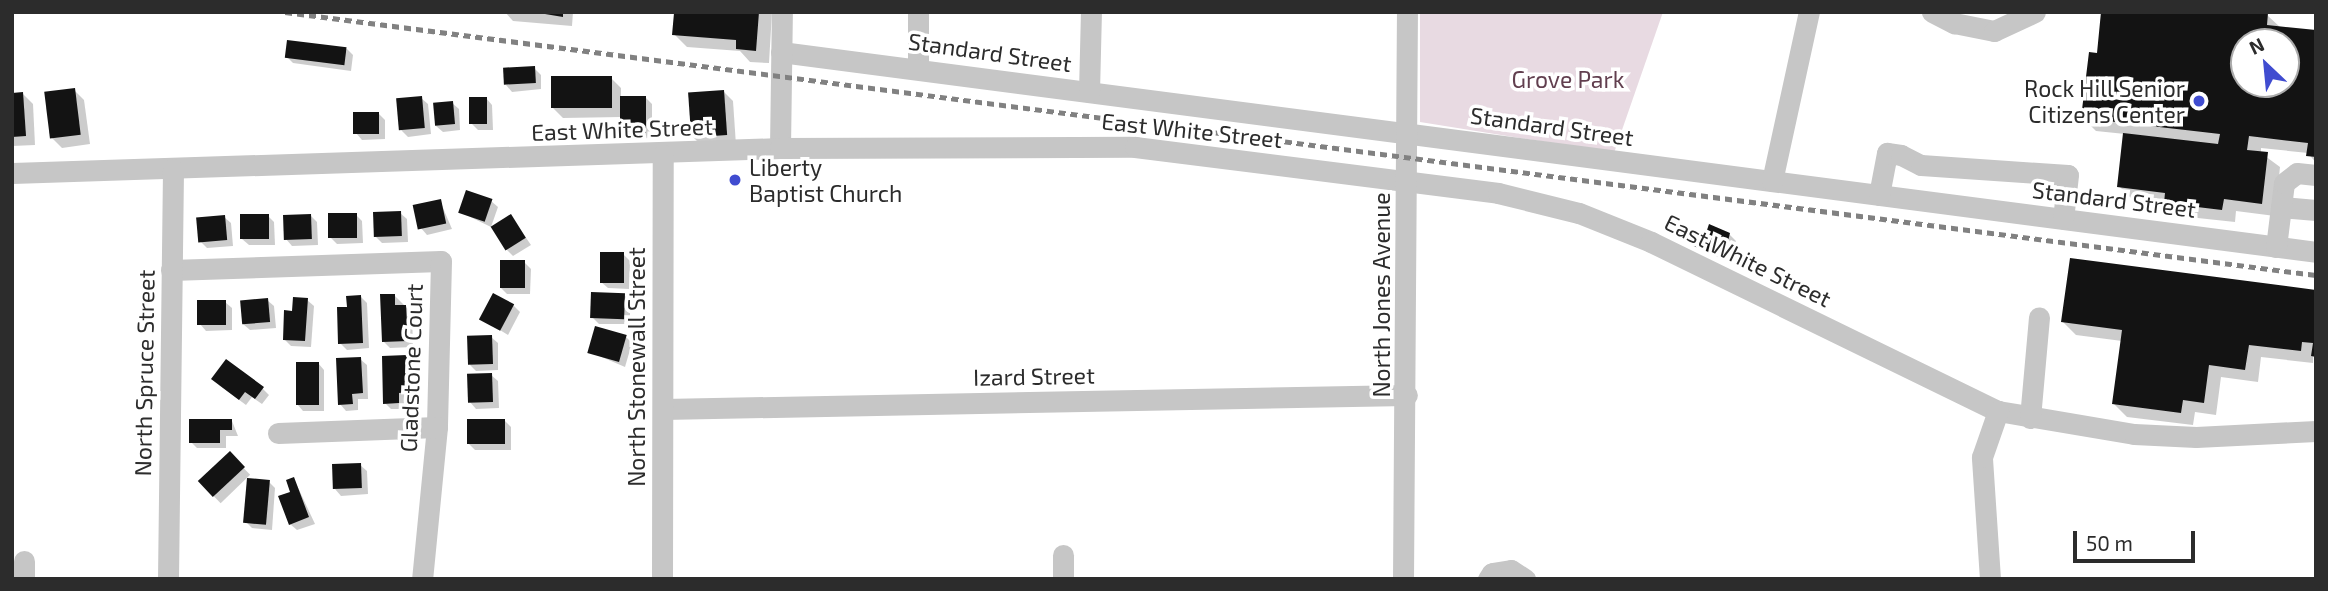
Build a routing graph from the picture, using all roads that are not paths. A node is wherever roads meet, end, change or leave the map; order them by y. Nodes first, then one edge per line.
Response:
1 (782, 12) edge
2 (918, 12) edge
3 (1091, 12) edge
4 (1407, 12) edge
5 (1809, 12) edge
6 (1932, 12) edge
7 (2035, 12) edge
8 (781, 52) junction
9 (918, 68) junction
10 (1089, 92) junction
11 (1405, 133) junction
12 (780, 148) junction
13 (663, 155) junction
14 (173, 169) junction
15 (12, 173) edge
16 (2316, 175) edge
17 (1408, 180) junction
18 (1772, 181) junction
19 (1880, 195) junction
20 (2281, 207) junction
21 (2316, 210) edge
22 (2063, 219) junction
23 (2276, 247) junction
24 (2316, 252) edge
25 (171, 270) junction
26 (2039, 317) dead end
27 (1406, 395) junction
28 (663, 409) junction
29 (1998, 411) junction
30 (2030, 418) junction
31 (437, 427) junction
32 (2316, 431) edge
33 (278, 433) dead end
34 (1063, 555) dead end
35 (168, 579) edge
36 (422, 579) edge
37 (662, 579) edge
38 (1063, 579) edge
39 (1403, 579) edge
40 (1489, 579) edge
41 (1525, 579) edge
42 (1990, 579) edge

1 - 8 street
2 - 9 street
3 - 10 street
4 - 11 street, North Jones Avenue
5 - 18 street
6 - 7 street
8 - 9 street, Standard Street
8 - 12 street
9 - 10 street, Standard Street
10 - 11 street, Standard Street
11 - 17 street, North Jones Avenue
11 - 18 street, Standard Street
12 - 13 street, East White Street
12 - 17 street, East White Street
13 - 14 street, East White Street
13 - 28 street, North Stonewall Street
14 - 15 street, East White Street
14 - 25 street, North Spruce Street
16 - 20 street
17 - 27 street, North Jones Avenue
17 - 29 street, East White Street
18 - 19 street, Standard Street
19 - 22 street, Standard Street
19 - 22 street
20 - 21 street
20 - 23 street
22 - 23 street, Standard Street
23 - 24 street, Standard Street
25 - 31 street, Gladstone Court
25 - 35 street, North Spruce Street
26 - 30 street
27 - 28 street, Izard Street
27 - 39 street, North Jones Avenue
28 - 37 street, North Stonewall Street
29 - 30 street, East White Street
29 - 42 street
30 - 32 street, East White Street
31 - 33 street
31 - 36 street, Gladstone Court
34 - 38 street
40 - 41 street

